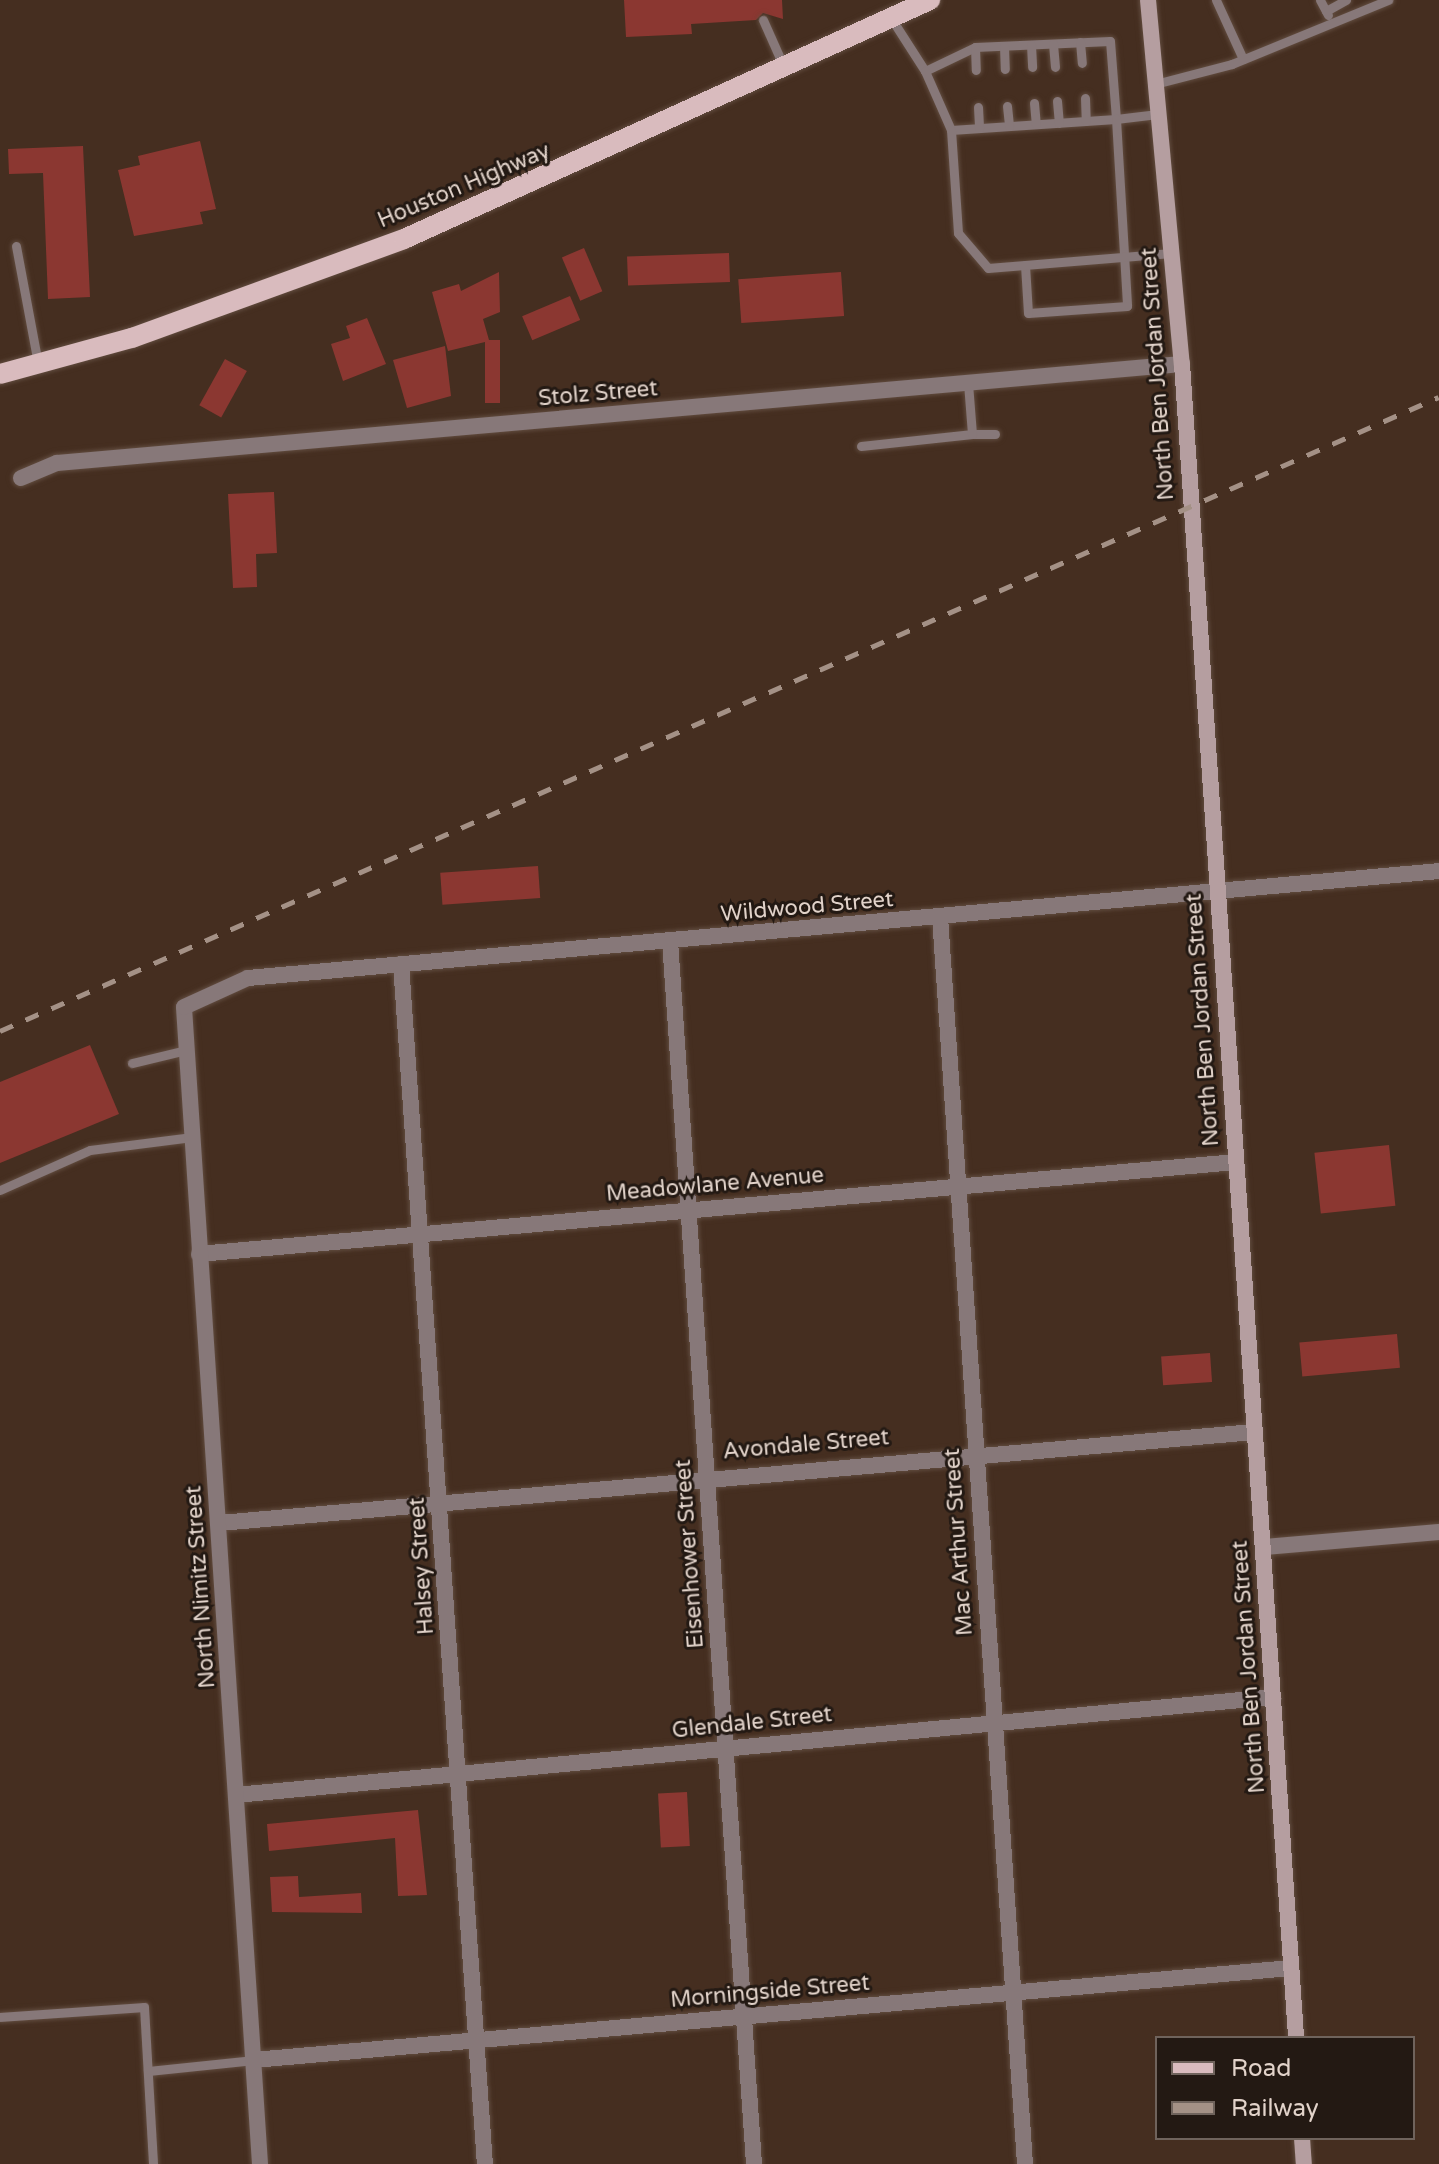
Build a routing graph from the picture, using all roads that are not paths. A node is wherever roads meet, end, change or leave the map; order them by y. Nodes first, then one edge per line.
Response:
1 (930, 0) edge
2 (1148, 0) edge
3 (1216, 0) edge
4 (1320, 0) edge
5 (1346, 0) edge
6 (1388, 0) edge
7 (1328, 15) junction
8 (891, 18) junction
9 (763, 20) dead end
10 (1080, 42) junction
11 (1053, 44) junction
12 (1031, 45) junction
13 (1004, 46) junction
14 (975, 47) junction
15 (1243, 59) junction
16 (1082, 63) dead end
17 (1032, 67) dead end
18 (1055, 67) dead end
19 (785, 68) junction
20 (1005, 69) dead end
21 (976, 70) dead end
22 (925, 71) junction
23 (1155, 84) junction
24 (1085, 98) dead end
25 (1057, 101) dead end
26 (1034, 103) dead end
27 (1007, 106) dead end
28 (978, 107) dead end
29 (1158, 114) junction
30 (1116, 119) junction
31 (1086, 121) junction
32 (1059, 123) junction
33 (1036, 124) junction
34 (1009, 126) junction
35 (979, 128) junction
36 (951, 130) junction
37 (16, 246) dead end
38 (1171, 253) junction
39 (1125, 257) junction
40 (1025, 265) junction
41 (38, 363) junction
42 (1182, 364) junction
43 (0, 374) edge
44 (968, 383) junction
45 (972, 434) junction
46 (995, 434) dead end
47 (861, 446) dead end
48 (21, 478) dead end
49 (1439, 871) edge
50 (1215, 892) junction
51 (940, 917) junction
52 (670, 941) junction
53 (401, 964) junction
54 (184, 1007) joint
55 (186, 1050) junction
56 (132, 1063) dead end
57 (192, 1137) junction
58 (1236, 1162) junction
59 (956, 1186) junction
60 (0, 1190) edge
61 (690, 1209) junction
62 (419, 1236) junction
63 (199, 1254) junction
64 (1254, 1432) junction
65 (976, 1453) junction
66 (707, 1476) junction
67 (440, 1501) junction
68 (220, 1523) junction
69 (1439, 1532) edge
70 (1264, 1547) junction
71 (1273, 1697) junction
72 (994, 1722) junction
73 (726, 1747) junction
74 (459, 1774) junction
75 (236, 1795) junction
76 (1291, 1968) junction
77 (1012, 1992) junction
78 (0, 2017) edge
79 (743, 2017) junction
80 (1296, 2036) edge
81 (478, 2042) junction
82 (254, 2060) junction
83 (148, 2071) junction
84 (1302, 2140) edge
85 (153, 2164) edge
86 (260, 2164) edge
87 (485, 2164) edge
88 (754, 2164) edge
89 (1025, 2164) edge
90 (1304, 2164) edge

1 - 8 main road, Houston Highway
2 - 23 street, North Ben Jordan Street
3 - 15 lane
4 - 7 lane
5 - 7 lane
6 - 7 lane
7 - 15 lane
8 - 19 main road, Houston Highway
8 - 22 lane
9 - 19 lane
10 - 11 lane
10 - 16 lane
10 - 30 lane
11 - 12 lane
11 - 18 lane
12 - 13 lane
12 - 17 lane
13 - 14 lane
13 - 20 lane
14 - 21 lane
14 - 22 lane
15 - 23 lane
19 - 41 main road, Houston Highway
22 - 36 lane
23 - 29 street, North Ben Jordan Street
24 - 31 lane
25 - 32 lane
26 - 33 lane
27 - 34 lane
28 - 35 lane
29 - 30 lane
29 - 38 street, North Ben Jordan Street
30 - 31 lane
30 - 39 lane
31 - 32 lane
32 - 33 lane
33 - 34 lane
34 - 35 lane
35 - 36 lane
36 - 40 lane
37 - 41 lane
38 - 39 lane
38 - 42 street, North Ben Jordan Street
39 - 40 lane
39 - 40 lane
41 - 43 main road, Houston Highway
42 - 44 street, Stolz Street
42 - 50 street, North Ben Jordan Street
44 - 45 lane
44 - 48 street, Stolz Street
45 - 46 lane
45 - 47 lane
49 - 50 street, Wildwood Street
50 - 51 street, Wildwood Street
50 - 58 street, North Ben Jordan Street
51 - 52 street, Wildwood Street
51 - 59 street, Mac Arthur Street
52 - 53 street, Wildwood Street
52 - 61 street, Eisenhower Street
53 - 54 street, Wildwood Street
53 - 62 street, Halsey Street
54 - 55 street, North Nimitz Street
55 - 56 lane
55 - 57 street, North Nimitz Street
57 - 60 lane
57 - 63 street, North Nimitz Street
58 - 59 street, Meadowlane Avenue
58 - 64 street, North Ben Jordan Street
59 - 61 street, Meadowlane Avenue
59 - 65 street, Mac Arthur Street
61 - 62 street, Meadowlane Avenue
61 - 66 street, Eisenhower Street
62 - 63 street, Meadowlane Avenue
62 - 67 street, Halsey Street
63 - 68 street, North Nimitz Street
64 - 65 street, Avondale Street
64 - 70 street, North Ben Jordan Street
65 - 66 street, Avondale Street
65 - 72 street, Mac Arthur Street
66 - 67 street, Avondale Street
66 - 73 street, Eisenhower Street
67 - 68 street, Avondale Street
67 - 74 street, Halsey Street
68 - 75 street, North Nimitz Street
69 - 70 street
70 - 71 street, North Ben Jordan Street
71 - 72 street, Glendale Street
71 - 76 street, North Ben Jordan Street
72 - 73 street, Glendale Street
72 - 77 street, Mac Arthur Street
73 - 74 street, Glendale Street
73 - 79 street, Eisenhower Street
74 - 75 street, Glendale Street
74 - 81 street, Halsey Street
75 - 82 street, North Nimitz Street
76 - 77 street, Morningside Street
76 - 80 street, North Ben Jordan Street
77 - 79 street, Morningside Street
77 - 89 street, Mac Arthur Street
78 - 83 lane
79 - 81 street, Morningside Street
79 - 88 street, Eisenhower Street
81 - 82 street, Morningside Street
81 - 87 street, Halsey Street
82 - 83 lane
82 - 86 street, North Nimitz Street
83 - 85 lane
84 - 90 street

